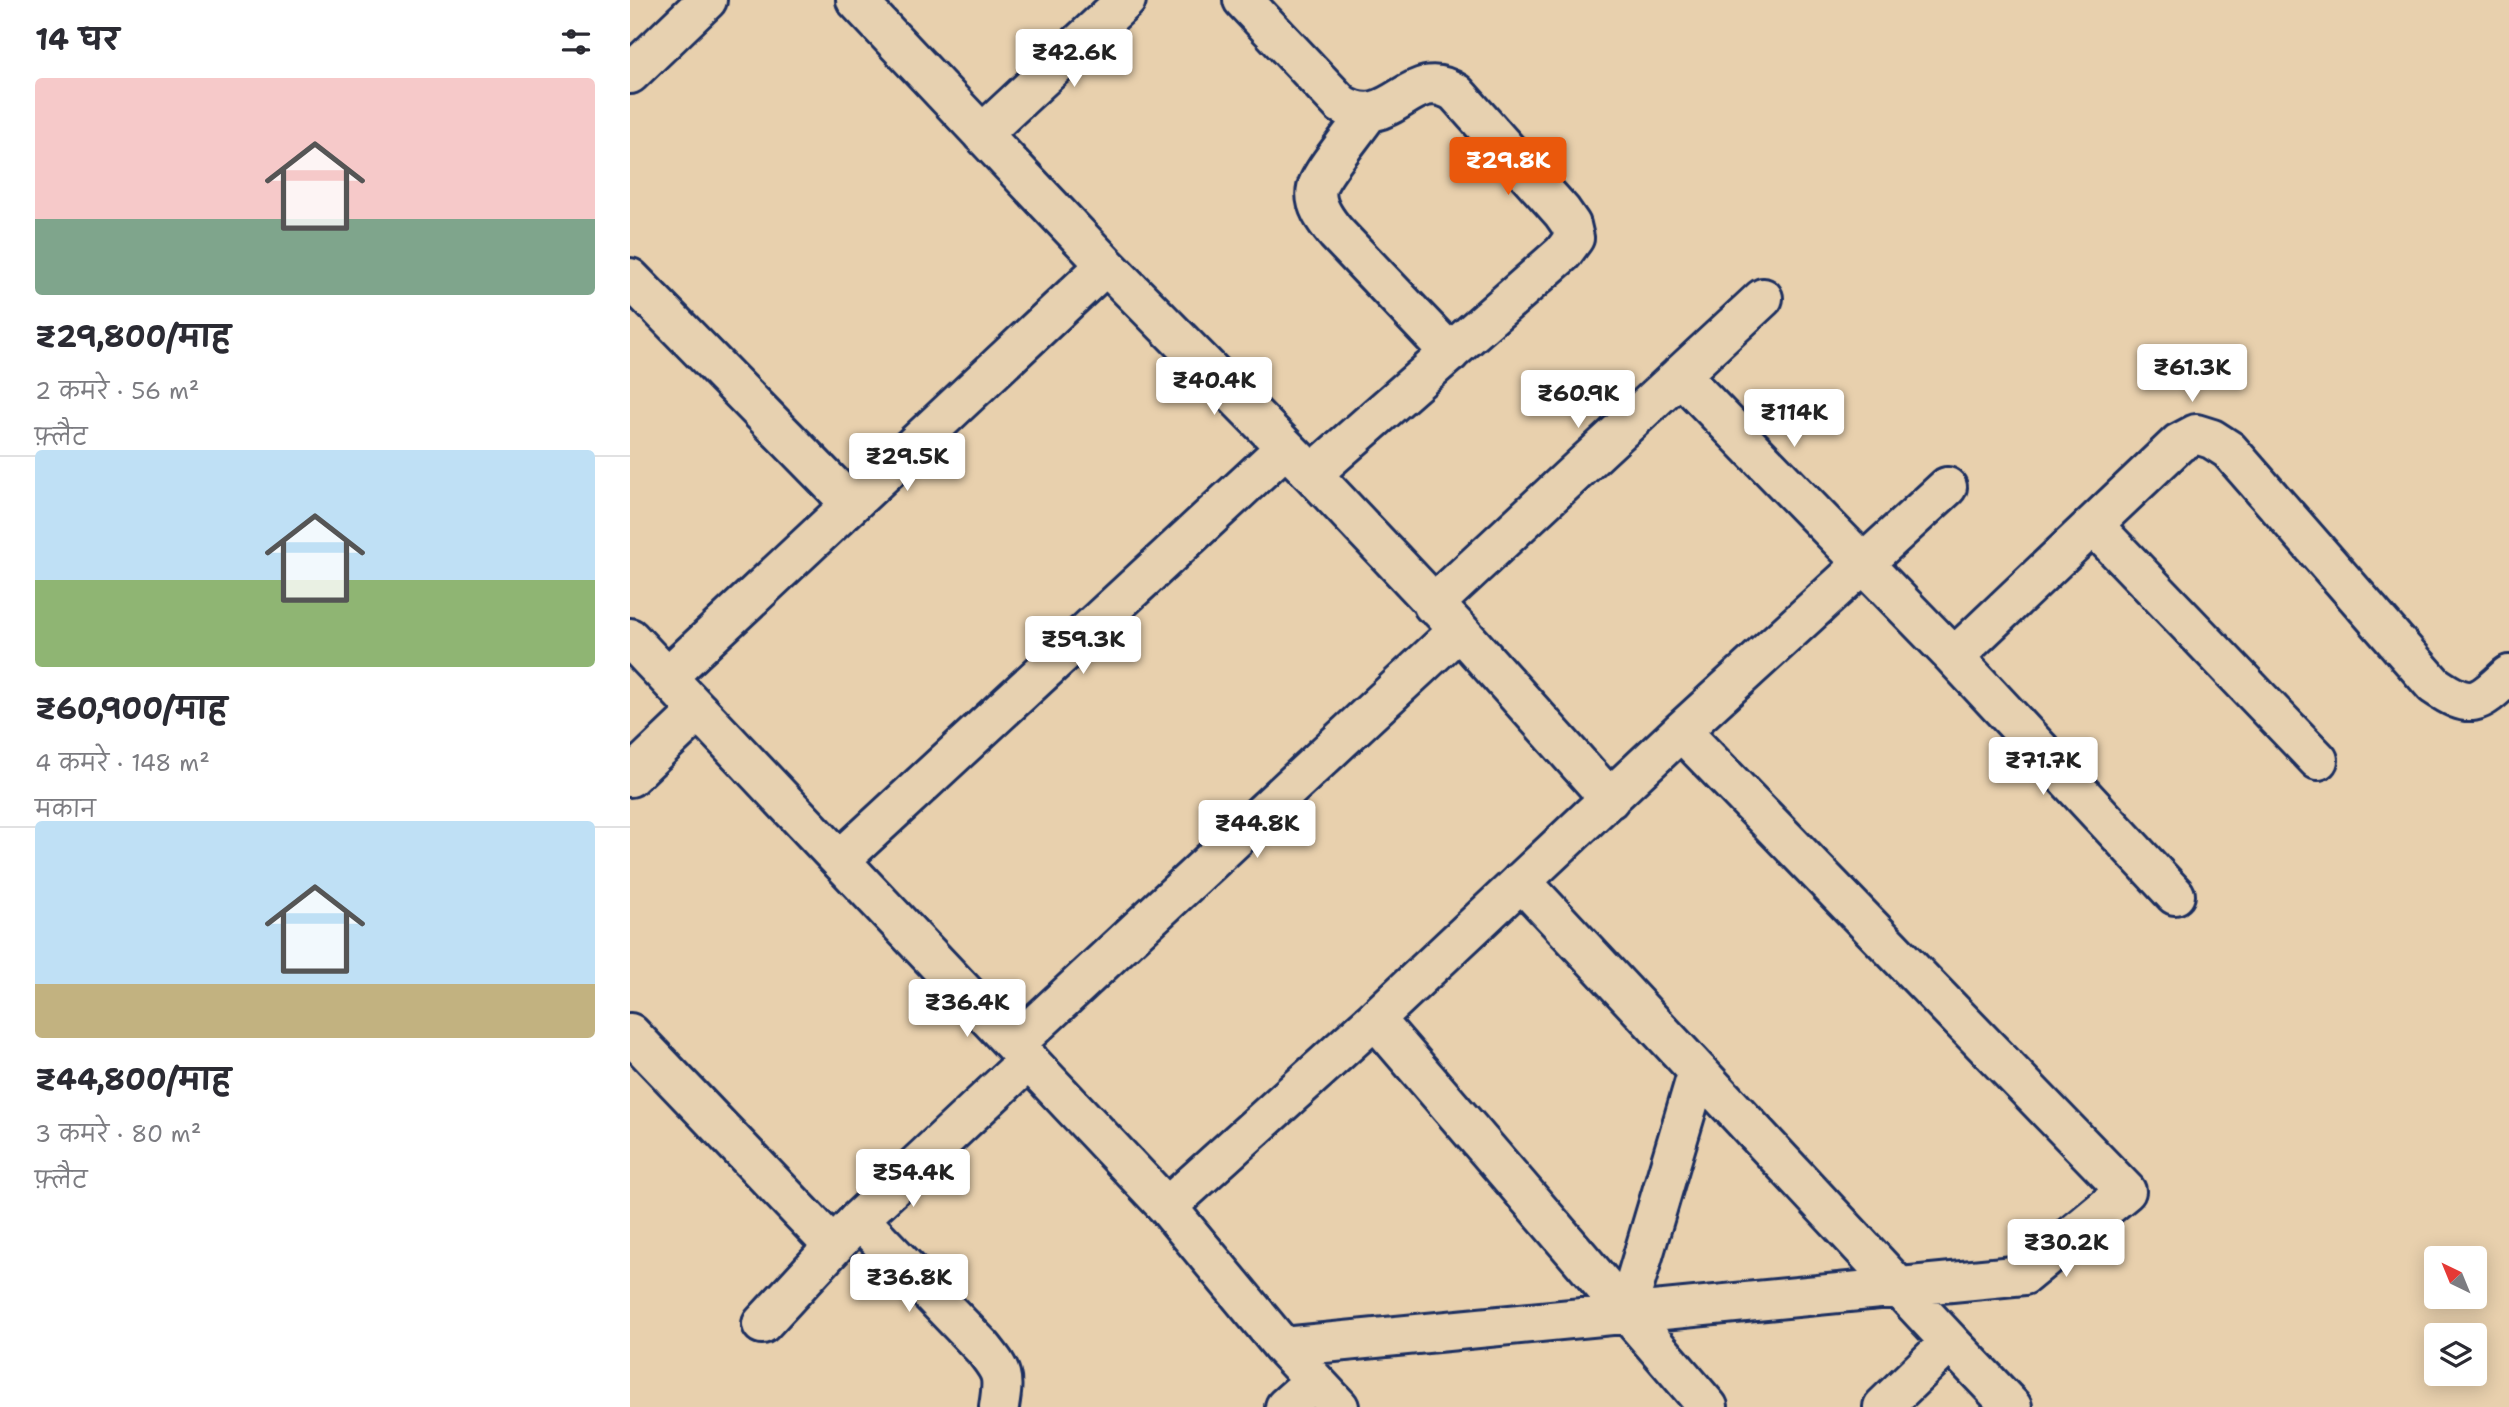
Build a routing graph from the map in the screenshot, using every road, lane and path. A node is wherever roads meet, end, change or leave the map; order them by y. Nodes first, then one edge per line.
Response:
1 (708, 0) edge
2 (856, 0) edge
3 (1126, 0) edge
4 (1243, 0) edge
5 (630, 74) edge
6 (1368, 113) junction
7 (982, 134) junction
8 (1106, 265) junction
9 (630, 278) edge
10 (1763, 298) dead end
11 (1450, 353) junction
12 (1680, 375) junction
13 (1299, 461) junction
14 (1947, 486) dead end
15 (851, 504) junction
16 (2093, 525) junction
17 (1864, 564) junction
18 (1446, 617) junction
19 (630, 638) edge
20 (1955, 657) junction
21 (2509, 675) edge
22 (667, 677) junction
23 (699, 711) junction
24 (1681, 731) junction
25 (2318, 760) dead end
26 (630, 777) edge
27 (1610, 799) junction
28 (840, 860) junction
29 (1521, 881) junction
30 (2175, 895) dead end
31 (1375, 1018) junction
32 (630, 1033) edge
33 (1021, 1053) junction
34 (1698, 1071) junction
35 (1167, 1207) junction
36 (859, 1219) junction
37 (834, 1246) junction
38 (1901, 1287) junction
39 (1626, 1313) junction
40 (762, 1324) dead end
41 (1950, 1342) junction
42 (1283, 1347) junction
43 (1327, 1394) edge
44 (999, 1407) edge
45 (1285, 1407) edge
46 (1708, 1407) edge
47 (1883, 1407) edge
48 (2012, 1407) edge

1 - 5 street
2 - 7 street
3 - 7 street
4 - 6 street
6 - 11 street
6 - 11 street
7 - 8 street
8 - 13 street
8 - 15 street
9 - 15 street
10 - 12 street
11 - 13 street
12 - 17 street
12 - 18 street
13 - 18 street
13 - 28 street
14 - 17 street
15 - 22 street
16 - 20 street
16 - 21 street
16 - 25 street
17 - 20 street
17 - 24 street
18 - 27 street
18 - 33 street
19 - 22 street
20 - 30 street
22 - 23 street
23 - 26 street
23 - 28 street
24 - 27 street
24 - 38 street
27 - 29 street
28 - 33 street
29 - 31 street
29 - 34 street
31 - 35 street
31 - 39 street
32 - 37 street
33 - 35 street
33 - 36 street
34 - 38 street
34 - 39 street
35 - 42 street
36 - 37 street
36 - 44 street
37 - 40 street
38 - 39 street
38 - 41 street
39 - 42 street
39 - 46 street
41 - 47 street
41 - 48 street
42 - 43 street
43 - 45 street

